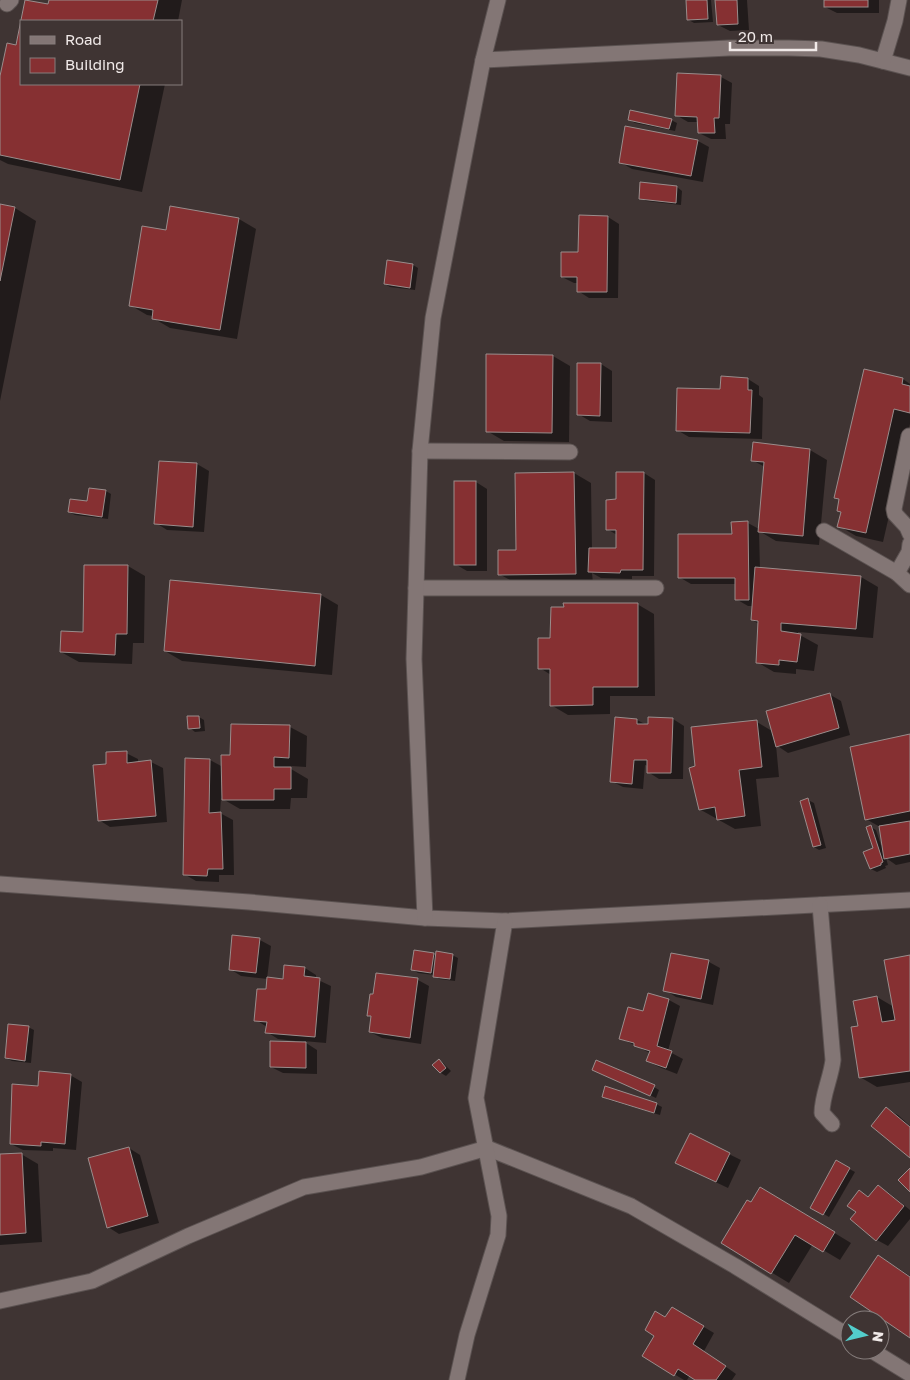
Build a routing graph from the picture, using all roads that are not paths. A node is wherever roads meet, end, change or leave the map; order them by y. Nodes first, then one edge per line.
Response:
1 (498, 0) edge
2 (899, 0) edge
3 (484, 60) junction
4 (883, 61) junction
5 (910, 68) edge
6 (909, 436) edge
7 (420, 451) junction
8 (570, 452) dead end
9 (824, 531) dead end
10 (910, 534) edge
11 (910, 544) edge
12 (897, 573) junction
13 (910, 585) edge
14 (416, 588) junction
15 (656, 588) dead end
16 (0, 884) edge
17 (910, 900) edge
18 (820, 904) junction
19 (426, 918) junction
20 (505, 920) junction
21 (832, 1124) dead end
22 (487, 1148) junction
23 (0, 1301) edge
24 (840, 1331) edge
25 (887, 1360) edge
26 (910, 1374) edge
27 (457, 1380) edge

1 - 3 street
2 - 4 street
3 - 4 street
3 - 7 street
4 - 5 street
6 - 10 street
7 - 8 street
7 - 14 street
9 - 12 street
11 - 12 street
12 - 13 street
14 - 15 street
14 - 19 street
16 - 19 street
17 - 18 street
18 - 20 street
18 - 21 street
19 - 20 street
20 - 22 street
22 - 23 street
22 - 24 street
22 - 27 street
25 - 26 street

